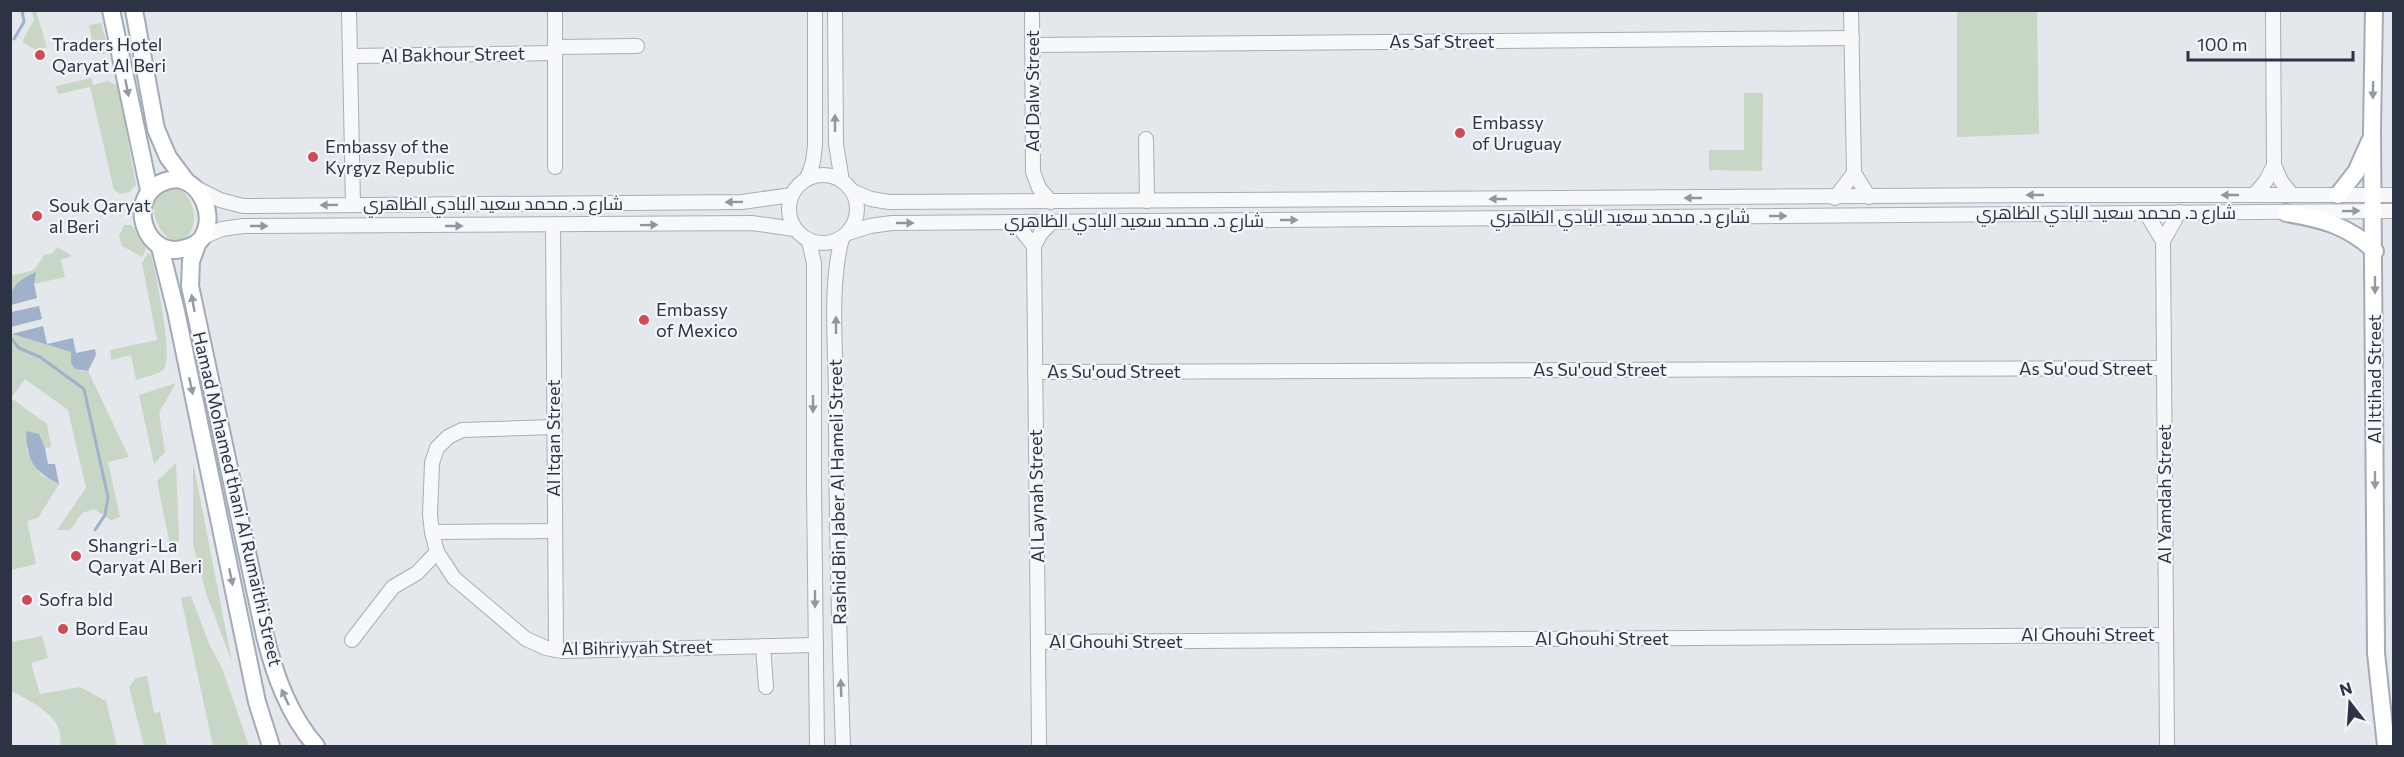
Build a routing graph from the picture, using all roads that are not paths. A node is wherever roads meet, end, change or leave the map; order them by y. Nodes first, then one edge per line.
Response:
1 (111, 10) edge
2 (134, 10) edge
3 (349, 10) edge
4 (555, 10) edge
5 (815, 10) edge
6 (835, 10) edge
7 (1032, 10) edge
8 (1851, 10) edge
9 (2273, 10) edge
10 (2374, 10) edge
11 (1852, 38) junction
12 (1032, 45) junction
13 (638, 46) dead end
14 (555, 50) junction
15 (351, 56) junction
16 (2372, 131) junction
17 (1146, 140) dead end
18 (2274, 165) junction
19 (555, 167) dead end
20 (1033, 172) junction
21 (1854, 173) junction
22 (807, 179) junction
23 (192, 185) junction
24 (847, 186) junction
25 (149, 190) junction
26 (792, 195) junction
27 (2254, 195) junction
28 (2292, 195) junction
29 (2338, 195) junction
30 (2394, 195) edge
31 (2102, 196) junction
32 (1869, 197) junction
33 (1835, 198) junction
34 (1147, 201) junction
35 (1178, 201) junction
36 (1018, 202) junction
37 (1051, 202) junction
38 (2374, 203) junction
39 (353, 205) junction
40 (2394, 211) edge
41 (2180, 212) junction
42 (2101, 213) junction
43 (2146, 213) junction
44 (2286, 213) junction
45 (1178, 220) junction
46 (1015, 222) junction
47 (1052, 222) junction
48 (552, 225) junction
49 (794, 229) junction
50 (845, 235) junction
51 (200, 239) junction
52 (809, 241) junction
53 (2163, 241) junction
54 (1034, 246) junction
55 (160, 247) junction
56 (2375, 251) junction
57 (2164, 368) junction
58 (1035, 372) junction
59 (554, 427) junction
60 (554, 531) junction
61 (432, 532) junction
62 (437, 552) junction
63 (2166, 635) junction
64 (352, 640) dead end
65 (1039, 642) junction
66 (816, 645) junction
67 (763, 646) junction
68 (556, 650) junction
69 (766, 687) dead end
70 (2385, 744) edge
71 (271, 747) edge
72 (316, 747) edge
73 (817, 747) edge
74 (843, 747) edge
75 (1039, 747) edge
76 (2167, 747) edge

1 -> 25 main road
2 - 23 main road
3 - 15 street
4 - 14 street
5 - 22 street
24 -> 6 street
7 - 12 street, Ad Dalw Street
8 - 11 street
9 - 18 street
10 -> 16 main road, Al Ittihad Street
11 - 12 street, As Saf Street
11 - 21 street
12 - 20 street, Ad Dalw Street
13 - 14 street, Al Bakhour Street
14 - 15 street, Al Bakhour Street
14 - 19 street
15 - 39 street
16 - 29 main road
16 - 38 main road, Al Ittihad Street
17 - 34 street
18 - 27 street
18 - 28 street
20 - 36 street, Ad Dalw Street
20 - 37 street, Ad Dalw Street
21 - 32 street
21 - 33 street
22 - 24 street
22 - 26 street
23 - 25 main road
39 -> 23 street, شارع د. محمد سعيد البادي الظاهري
23 - 51 main road
24 - 36 street, شارع د. محمد سعيد البادي الظاهري
24 - 50 street
25 - 55 main road
26 -> 39 street, شارع د. محمد سعيد البادي الظاهري
26 - 49 street
27 - 28 street, شارع د. محمد سعيد البادي الظاهري
27 -> 31 street, شارع د. محمد سعيد البادي الظاهري
28 - 29 street, شارع د. محمد سعيد البادي الظاهري
29 - 38 street, شارع د. محمد سعيد البادي الظاهري
30 - 38 street, شارع د. محمد سعيد البادي الظاهري
31 -> 32 street, شارع د. محمد سعيد البادي الظاهري
31 - 42 street
32 - 33 street, شارع د. محمد سعيد البادي الظاهري
33 -> 35 street, شارع د. محمد سعيد البادي الظاهري
34 - 35 street, شارع د. محمد سعيد البادي الظاهري
34 - 37 street, شارع د. محمد سعيد البادي الظاهري
35 - 45 street
36 - 37 street, شارع د. محمد سعيد البادي الظاهري
38 - 40 street, شارع د. محمد سعيد البادي الظاهري
44 -> 38 street, شارع د. محمد سعيد البادي الظاهري
38 - 56 main road, Al Ittihad Street
41 - 43 street, شارع د. محمد سعيد البادي الظاهري
41 - 44 street, شارع د. محمد سعيد البادي الظاهري
41 - 53 street
42 - 43 street, شارع د. محمد سعيد البادي الظاهري
45 -> 42 street, شارع د. محمد سعيد البادي الظاهري
43 - 53 street
44 - 56 main road
45 - 47 street, شارع د. محمد سعيد البادي الظاهري
46 - 47 street, شارع د. محمد سعيد البادي الظاهري
50 -> 46 street, شارع د. محمد سعيد البادي الظاهري
46 - 54 street
47 - 54 street
48 -> 49 street, شارع د. محمد سعيد البادي الظاهري
51 -> 48 street, شارع د. محمد سعيد البادي الظاهري
48 - 59 street, Al Itqan Street
49 - 52 street
50 - 52 street
74 -> 50 street, Rashid Bin Jaber Al Hameli Street
51 - 55 main road
72 -> 51 main road, Hamad Mohamed thani Al Rumaithi Street
52 -> 66 street, Rashid Bin Jaber Al Hameli Street
53 - 57 street, Al Yamdah Street
54 - 58 street, Al Laynah Street
55 -> 71 main road, Hamad Mohamed thani Al Rumaithi Street
56 -> 70 main road, Al Ittihad Street
57 - 58 street, As Su'oud Street
57 - 63 street, Al Yamdah Street
58 - 65 street, Al Laynah Street
59 - 60 street, Al Itqan Street
59 - 61 street, Al Bihriyyah Street
60 - 61 street
60 - 68 street, Al Itqan Street
61 - 62 street, Al Bihriyyah Street
62 - 64 street
62 - 68 street, Al Bihriyyah Street
63 - 65 street, Al Ghouhi Street
63 - 76 street, Al Yamdah Street
65 - 75 street, Al Laynah Street
66 - 67 street, Al Bihriyyah Street
66 - 73 street, Rashid Bin Jaber Al Hameli Street
67 - 68 street, Al Bihriyyah Street
67 - 69 street

